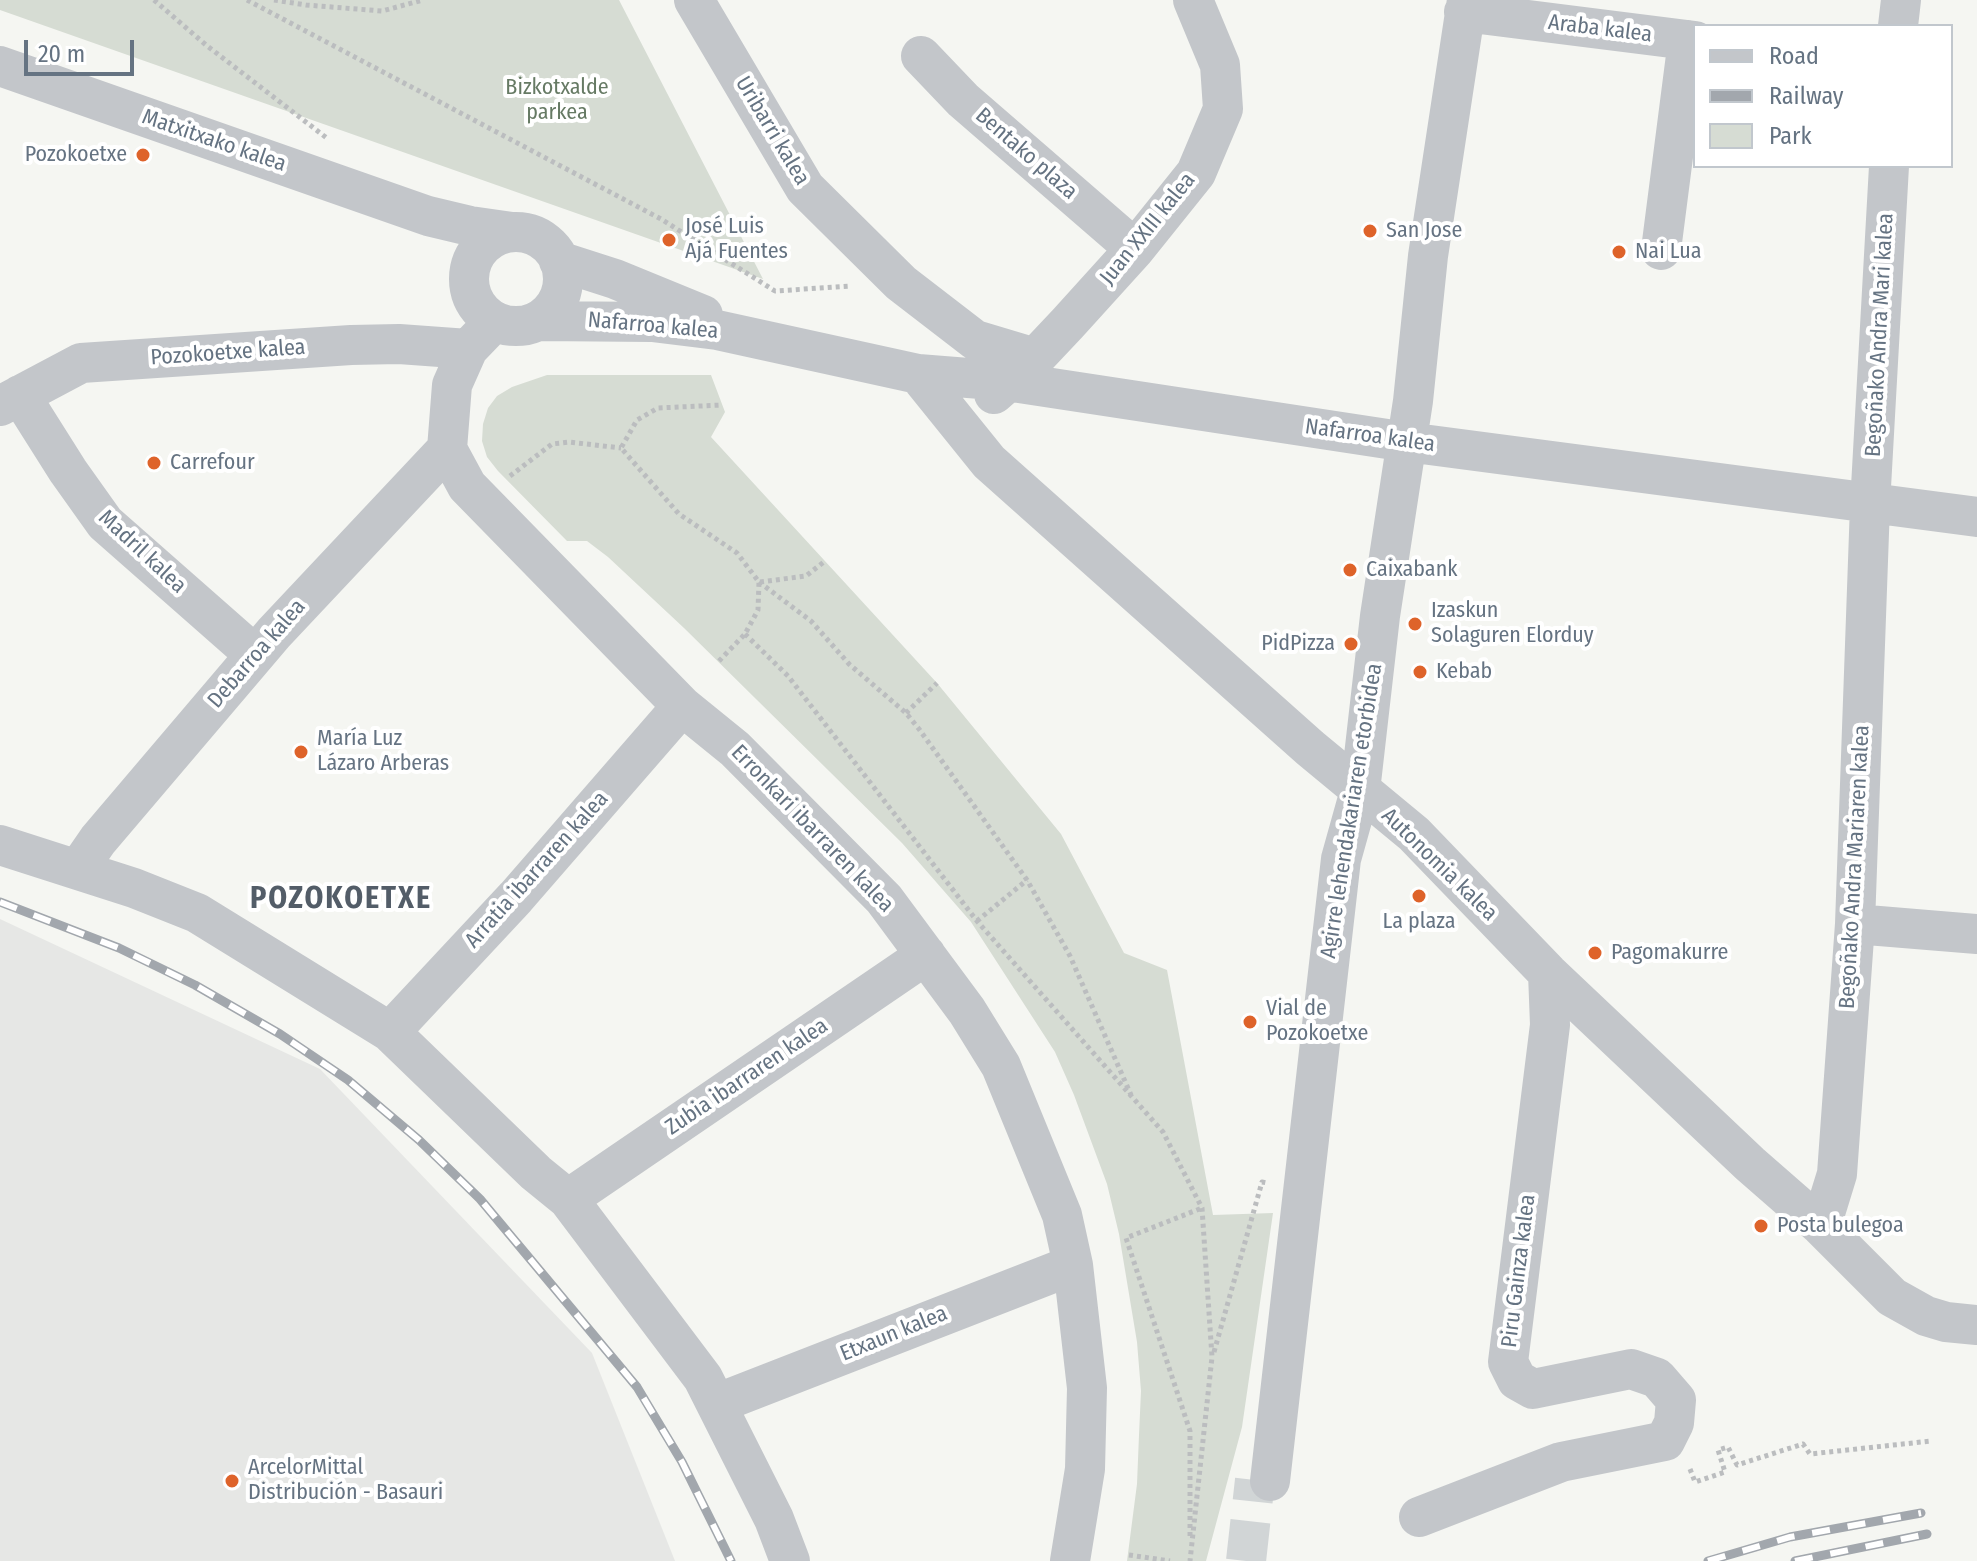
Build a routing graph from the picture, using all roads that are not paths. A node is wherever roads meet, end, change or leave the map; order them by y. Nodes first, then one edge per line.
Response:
1 (694, 0) edge
2 (1193, 0) edge
3 (1901, 0) edge
4 (1465, 6) edge
5 (1898, 24) edge
6 (1691, 41) edge
7 (921, 56) dead end
8 (0, 66) edge
9 (1889, 168) edge
10 (428, 216) junction
11 (512, 232) junction
12 (1135, 249) junction
13 (1661, 250) dead end
14 (559, 261) junction
15 (468, 286) junction
16 (540, 321) junction
17 (481, 336) junction
18 (766, 339) junction
19 (1008, 369) junction
20 (918, 374) junction
21 (10, 401) edge
22 (961, 429) junction
23 (1407, 442) junction
24 (447, 449) junction
25 (1870, 505) junction
26 (1977, 517) edge
27 (255, 655) junction
28 (682, 706) junction
29 (1360, 791) junction
30 (0, 845) edge
31 (78, 869) junction
32 (1855, 924) junction
33 (1977, 934) edge
34 (926, 955) junction
35 (1548, 973) junction
36 (390, 1032) junction
37 (568, 1199) junction
38 (1821, 1226) junction
39 (1073, 1265) junction
40 (1977, 1325) edge
41 (716, 1404) junction
42 (1270, 1481) tunnel mouth
43 (1419, 1517) dead end
44 (790, 1561) edge
45 (1070, 1561) edge

1 - 19 street, Uribarri kalea
2 - 12 street, Juan XXIII kalea
3 - 5 street
4 - 6 street, Araba kalea
4 - 23 street, Agirre lehendakariaren etorbidea
6 - 13 street, Araba kalea
7 - 12 street, Bentako plaza
8 - 10 street, Matxitxako kalea
9 - 25 street, Begoñako Andra Mari kalea
10 - 11 street, Matxitxako kalea
10 - 15 street
11 - 14 street
11 - 15 street
12 - 19 street, Juan XXIII kalea
14 - 16 street
14 - 18 street, Nafarroa kalea
15 - 17 street
16 - 17 street
16 - 18 street, Nafarroa kalea
17 - 21 street, Pozokoetxe kalea
17 - 24 street
18 - 20 street, Nafarroa kalea
19 - 20 street, Nafarroa kalea
19 - 22 street, Juan XXIII kalea
19 - 23 street, Nafarroa kalea
20 - 22 street, Autonomia kalea
21 - 27 street, Madril kalea
22 - 29 street, Autonomia kalea
23 - 25 street, Nafarroa kalea
23 - 29 street, Agirre lehendakariaren etorbidea
24 - 27 street, Debarroa kalea
24 - 28 street, Erronkari ibarraren kalea
25 - 26 street, Nafarroa kalea
25 - 32 street, Begoñako Andra Mariaren kalea
27 - 31 street, Debarroa kalea
28 - 34 street, Erronkari ibarraren kalea
28 - 36 street, Arratia ibarraren kalea
29 - 35 street, Autonomia kalea
29 - 42 street, Agirre lehendakariaren etorbidea
30 - 31 street
31 - 36 street
32 - 33 street
32 - 38 street, Begoñako Andra Mariaren kalea
34 - 37 street, Zubia ibarraren kalea
34 - 39 street, Erronkari ibarraren kalea
35 - 38 street, Autonomia kalea
35 - 43 street, Piru Gainza kalea
36 - 37 street
37 - 41 street
38 - 40 street, Autonomia kalea
39 - 41 street, Etxaun kalea
39 - 45 street, Erronkari ibarraren kalea
41 - 44 street

